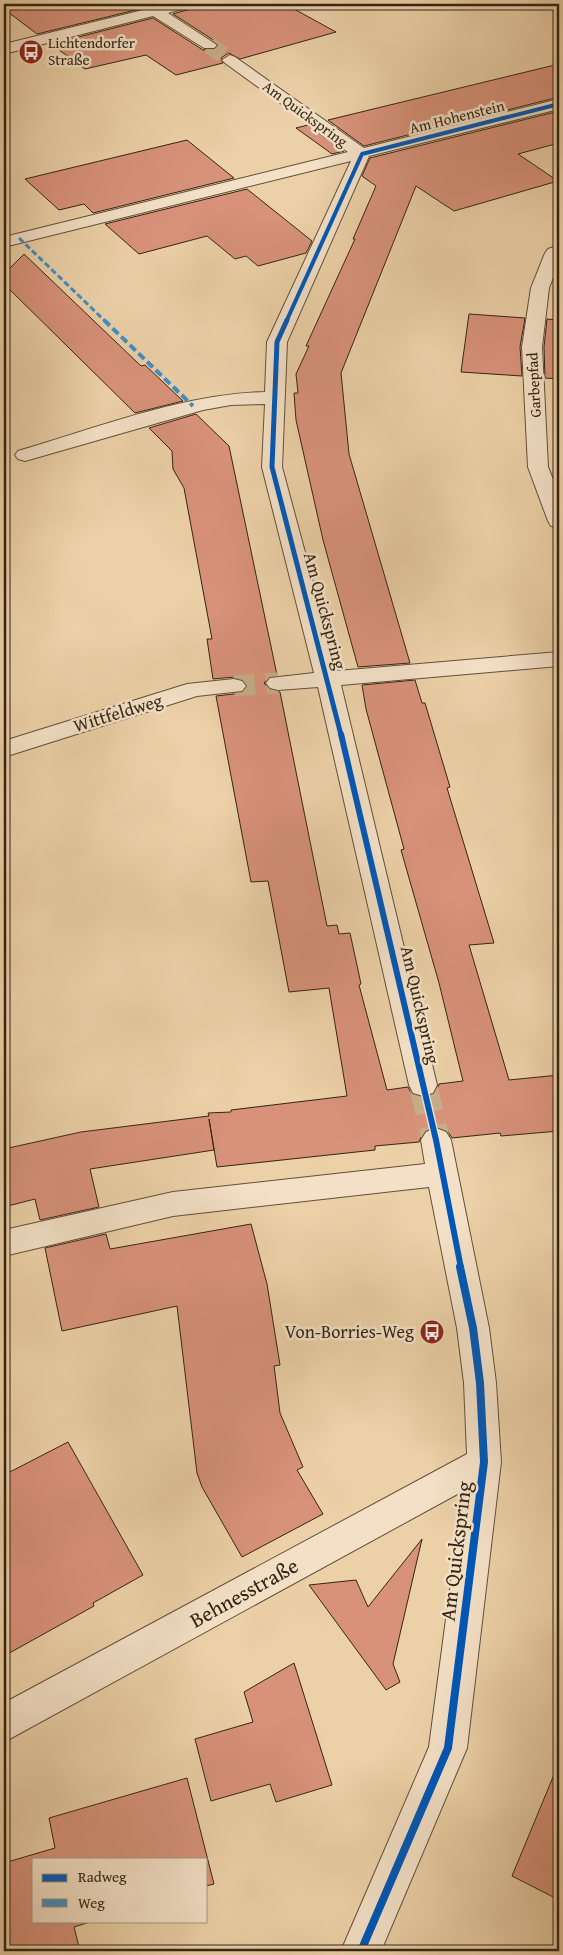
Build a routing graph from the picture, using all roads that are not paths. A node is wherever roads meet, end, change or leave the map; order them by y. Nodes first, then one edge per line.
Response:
1 (186, 4) edge
2 (150, 7) edge
3 (209, 45) tunnel mouth
4 (4, 49) edge
5 (230, 60) tunnel mouth
6 (559, 104) edge
7 (362, 154) junction
8 (4, 242) edge
9 (559, 250) edge
10 (275, 398) junction
11 (24, 455) dead end
12 (559, 522) edge
13 (559, 659) edge
14 (328, 680) junction
15 (278, 683) tunnel mouth
16 (234, 686) tunnel mouth
17 (4, 749) edge
18 (423, 1085) tunnel mouth
19 (436, 1140) tunnel mouth
20 (441, 1174) junction
21 (4, 1244) edge
22 (484, 1462) junction
23 (4, 1723) edge
24 (361, 1951) edge

1 - 2 street
2 - 3 street
2 - 4 street
5 - 7 street, Am Quickspring
6 - 7 street, Am Hohenstein
7 - 8 street, Am Hohenstein
7 - 10 street, Am Quickspring
9 - 12 street, Garbepfad
10 - 11 street
10 - 14 street, Am Quickspring
13 - 14 street
14 - 15 street
14 - 18 street, Am Quickspring
16 - 17 street, Wittfeldweg
19 - 20 street, Am Quickspring
20 - 21 street
20 - 22 street, Am Quickspring
22 - 23 street, Behnesstraße
22 - 24 street, Am Quickspring

